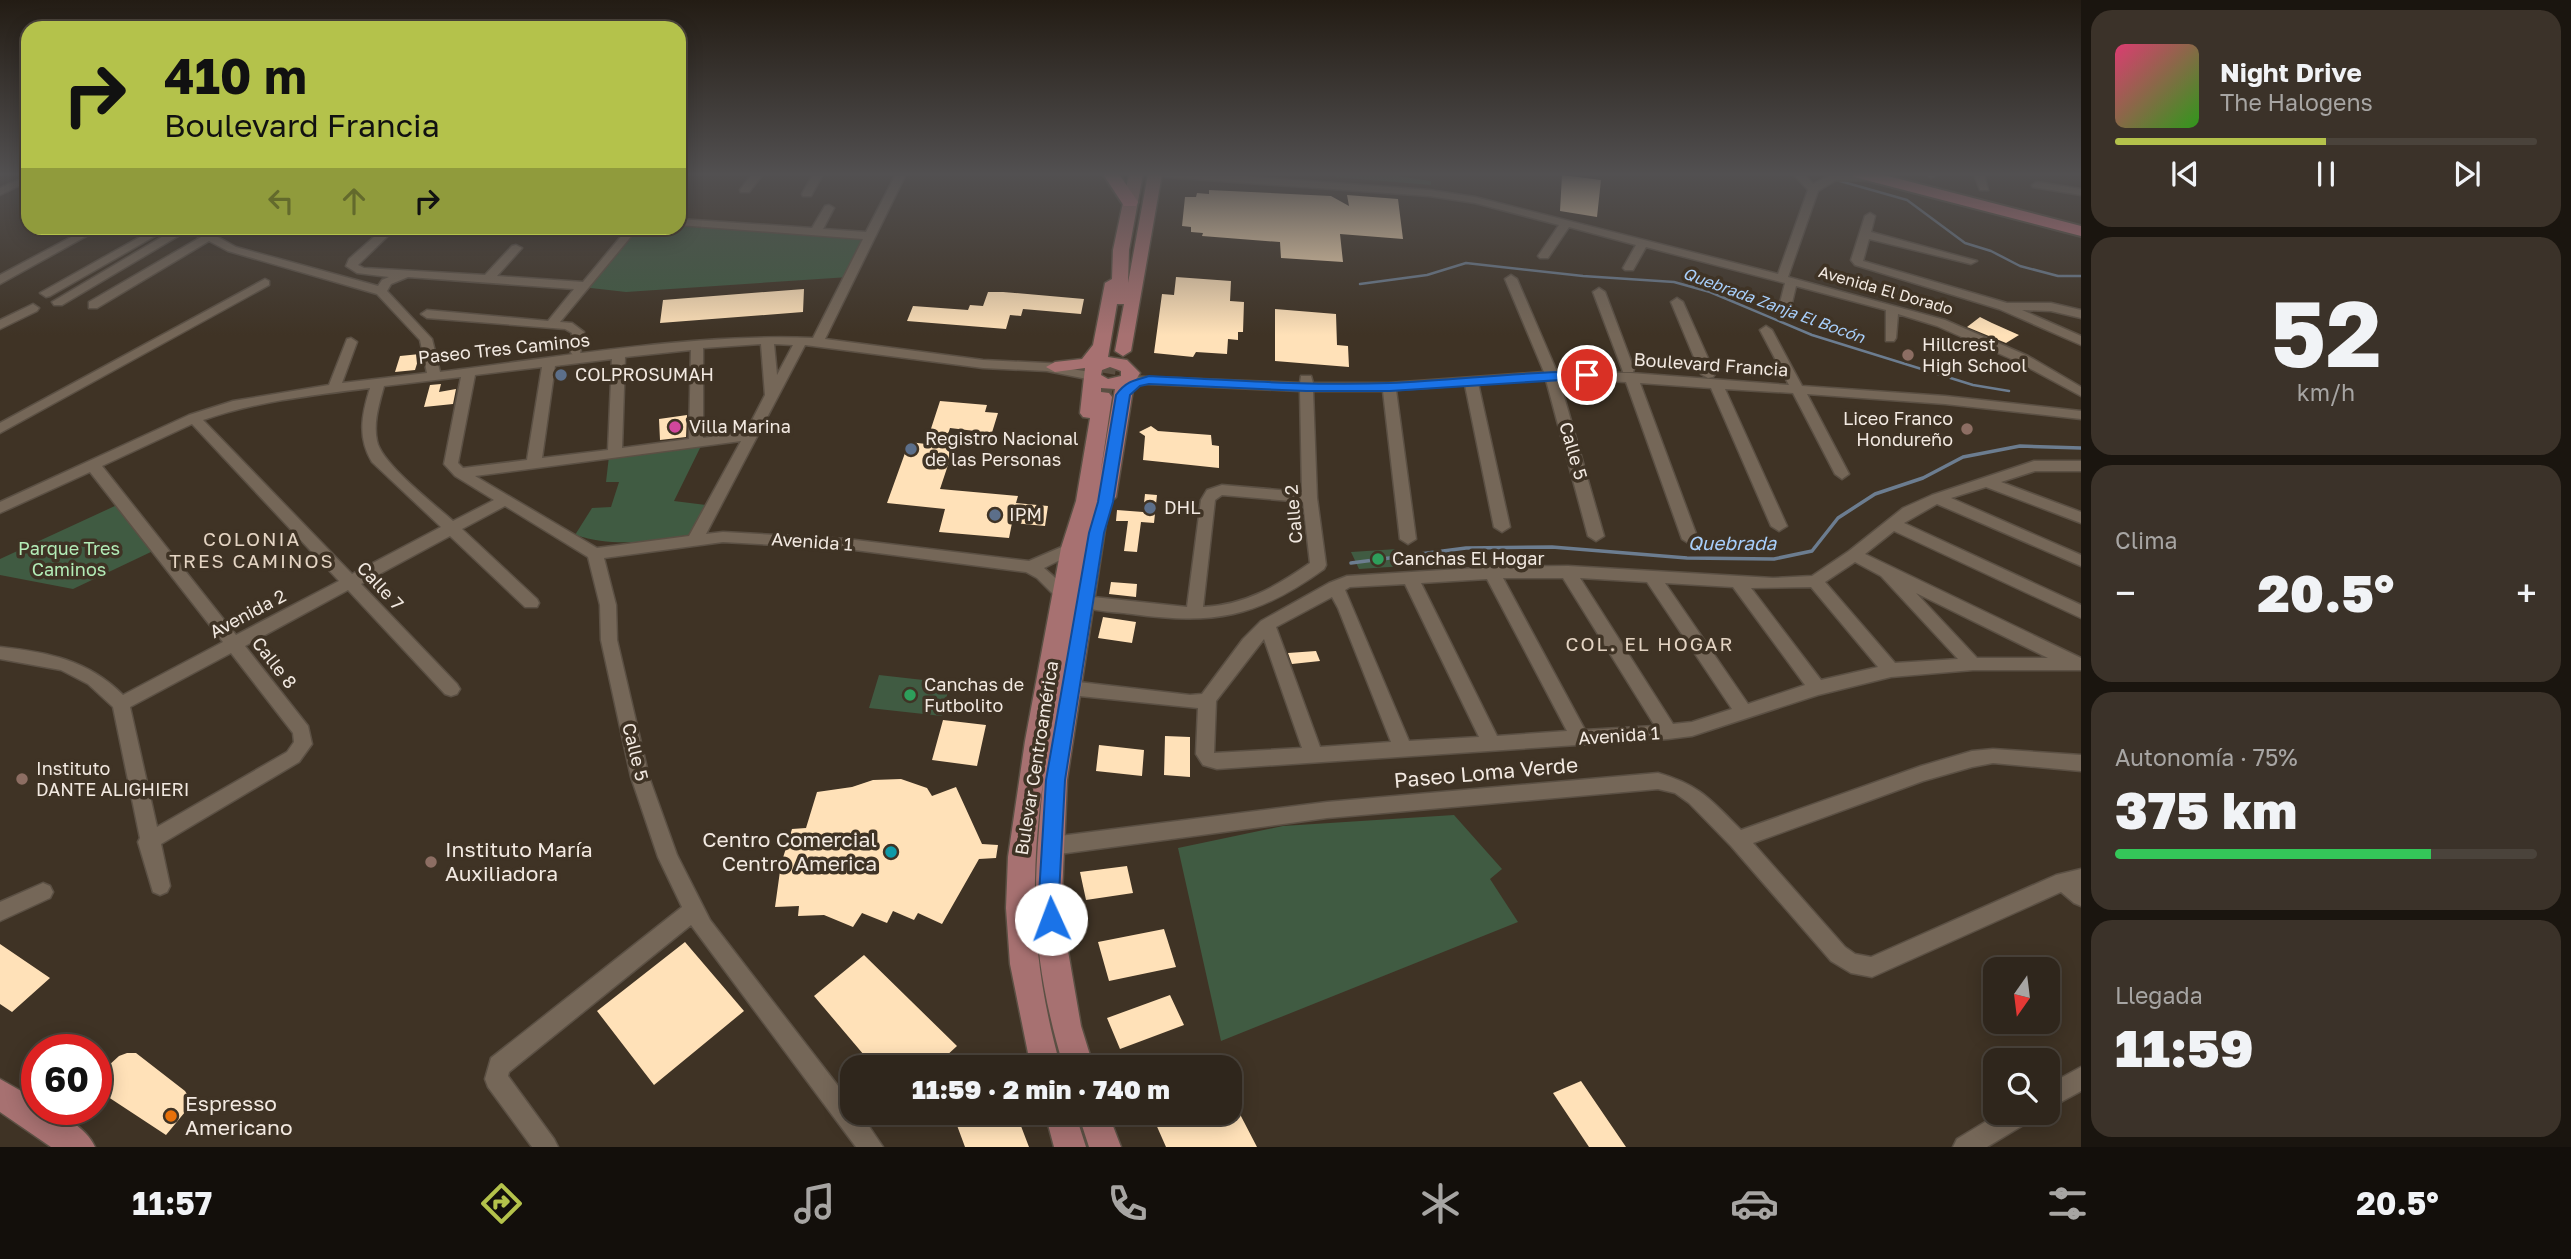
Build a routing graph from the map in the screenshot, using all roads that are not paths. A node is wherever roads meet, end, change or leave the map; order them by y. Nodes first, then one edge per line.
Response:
1 (755, 228) edge
2 (818, 228) edge
3 (874, 228) edge
4 (1125, 228) edge
5 (1142, 228) edge
6 (1563, 228) edge
7 (1583, 228) edge
8 (1801, 228) edge
9 (1866, 228) edge
10 (816, 232) junction
11 (1864, 234) junction
12 (82, 235) edge
13 (150, 235) edge
14 (171, 235) edge
15 (207, 235) edge
16 (382, 235) edge
17 (628, 235) edge
18 (210, 236) junction
19 (870, 236) junction
20 (1643, 243) junction
21 (516, 248) dead end
22 (1544, 256) dead end
23 (1971, 261) dead end
24 (1788, 266) junction
25 (1629, 268) dead end
26 (1750, 271) junction
27 (401, 274) junction
28 (1130, 275) junction
29 (488, 279) junction
30 (1511, 279) dead end
31 (0, 281) edge
32 (1791, 281) junction
33 (265, 283) dead end
34 (580, 287) junction
35 (381, 291) junction
36 (1599, 292) dead end
37 (46, 293) dead end
38 (58, 302) dead end
39 (1677, 302) dead end
40 (93, 305) dead end
41 (2003, 306) junction
42 (1785, 307) dead end
43 (33, 308) dead end
44 (1892, 308) junction
45 (427, 314) dead end
46 (2081, 314) edge
47 (552, 324) junction
48 (0, 325) edge
49 (1766, 330) dead end
50 (1890, 338) dead end
51 (2081, 341) edge
52 (351, 342) dead end
53 (817, 342) junction
54 (767, 343) junction
55 (800, 344) junction
56 (697, 345) junction
57 (576, 351) dead end
58 (619, 356) junction
59 (549, 364) junction
60 (1056, 369) junction
61 (1550, 371) junction
62 (468, 372) junction
63 (1112, 373) junction
64 (1629, 373) junction
65 (434, 376) junction
66 (1149, 377) junction
67 (1711, 378) junction
68 (1471, 382) junction
69 (378, 383) junction
70 (1306, 383) junction
71 (1795, 385) junction
72 (1390, 387) junction
73 (334, 388) junction
74 (772, 395) junction
75 (2080, 404) edge
76 (194, 418) junction
77 (0, 429) edge
78 (749, 436) junction
79 (696, 443) junction
80 (615, 453) junction
81 (534, 463) junction
82 (92, 464) junction
83 (2079, 467) edge
84 (460, 473) junction
85 (1842, 474) dead end
86 (1985, 481) junction
87 (1310, 498) junction
88 (1937, 498) junction
89 (505, 500) junction
90 (0, 508) edge
91 (2081, 518) edge
92 (1892, 524) junction
93 (1779, 526) dead end
94 (1502, 527) dead end
95 (450, 529) junction
96 (1596, 536) dead end
97 (1080, 538) junction
98 (1408, 539) dead end
99 (1690, 539) dead end
100 (695, 540) junction
101 (595, 554) junction
102 (1854, 555) junction
103 (2081, 561) edge
104 (1318, 565) junction
105 (1029, 566) junction
106 (1568, 572) junction
107 (1888, 572) junction
108 (1492, 573) junction
109 (1410, 577) junction
110 (1653, 577) junction
111 (1815, 581) junction
112 (350, 582) junction
113 (1738, 582) junction
114 (1341, 584) junction
115 (1074, 598) junction
116 (531, 603) dead end
117 (2081, 612) edge
118 (1194, 614) junction
119 (1267, 625) junction
120 (235, 643) junction
121 (0, 653) edge
122 (1973, 664) junction
123 (2078, 664) edge
124 (1891, 670) junction
125 (1070, 688) junction
126 (1817, 688) junction
127 (451, 689) dead end
128 (1207, 701) junction
129 (121, 704) junction
130 (1743, 711) junction
131 (1668, 732) junction
132 (1580, 738) junction
133 (1492, 744) junction
134 (1403, 749) junction
135 (1314, 756) junction
136 (2081, 763) edge
137 (1738, 840) junction
138 (148, 842) junction
139 (1052, 846) junction
140 (2072, 880) edge
141 (160, 886) dead end
142 (43, 892) dead end
143 (2081, 897) edge
144 (694, 910) junction
145 (0, 912) edge
146 (1042, 1055) edge
147 (1075, 1055) edge
148 (2081, 1078) edge
149 (2060, 1091) edge
150 (0, 1094) edge
151 (1064, 1125) edge
152 (1097, 1125) edge
153 (2002, 1125) edge
154 (79, 1147) edge
155 (546, 1147) edge
156 (872, 1147) edge
157 (1070, 1147) edge
158 (1105, 1147) edge
159 (1965, 1147) edge

1 - 10 street
2 - 10 street
3 - 19 street
4 - 28 main road, Bulevar Centroamérica
5 - 28 main road, Bulevar Centroamérica
6 - 22 street
7 - 20 street, Avenida El Dorado
8 - 24 street
9 - 11 street
10 - 19 street
11 - 23 street
11 - 41 street
12 - 31 street
13 - 37 street
14 - 38 street
15 - 18 street
16 - 27 street
17 - 34 street
18 - 35 street
18 - 40 street
19 - 53 street
20 - 25 street
20 - 26 street, Avenida El Dorado
21 - 29 street
24 - 26 street
24 - 32 street
24 - 32 street
26 - 32 street, Avenida El Dorado
27 - 29 street
27 - 35 street
28 - 63 main road, Bulevar Centroamérica
28 - 63 main road, Bulevar Centroamérica
29 - 34 street
30 - 61 street, Calle 5
32 - 42 street
32 - 44 street, Avenida El Dorado
33 - 77 street
34 - 47 street
35 - 65 street
36 - 64 street
39 - 67 street
41 - 46 street
41 - 51 street
43 - 48 street
44 - 50 street
44 - 75 street, Avenida El Dorado
45 - 47 street
47 - 57 street
49 - 71 street
52 - 73 street
53 - 55 street
53 - 60 street
54 - 55 street, Paseo Tres Caminos
54 - 56 street, Paseo Tres Caminos
54 - 74 street
55 - 74 street
56 - 58 street, Paseo Tres Caminos
56 - 79 street
58 - 59 street, Paseo Tres Caminos
58 - 80 street
59 - 62 street, Paseo Tres Caminos
59 - 81 street
60 - 63 main road
60 - 63 main road
61 - 64 street, Boulevard Francia
61 - 68 street, Boulevard Francia
61 - 70 street, Boulevard Francia
61 - 96 street, Calle 5
62 - 65 street, Paseo Tres Caminos
62 - 84 street
63 - 66 main road
63 - 66 main road
63 - 97 main road, Bulevar Centroamérica
64 - 67 street, Boulevard Francia
64 - 99 street
65 - 69 street, Paseo Tres Caminos
66 - 70 street, Boulevard Francia
67 - 71 street, Boulevard Francia
67 - 93 street
68 - 72 street, Boulevard Francia
68 - 94 street
69 - 73 street, Paseo Tres Caminos
69 - 95 street
70 - 72 street, Boulevard Francia
70 - 87 street, Calle 2
71 - 75 street, Boulevard Francia
71 - 85 street
72 - 98 street
73 - 76 street, Paseo Tres Caminos
74 - 78 street
76 - 82 street, Paseo Tres Caminos
76 - 112 street, Calle 7
78 - 79 street
78 - 100 street
79 - 80 street
80 - 81 street
81 - 84 street
82 - 90 street, Paseo Tres Caminos
82 - 120 street, Calle 8
83 - 86 street
84 - 89 street
86 - 88 street
86 - 91 street
87 - 104 street, Calle 2
87 - 118 street
88 - 92 street
88 - 103 street
89 - 95 street, Avenida 2
89 - 101 street
92 - 102 street
92 - 117 street
95 - 112 street, Avenida 2
95 - 116 street
97 - 105 street, Avenida 1
97 - 115 main road, Bulevar Centroamérica
100 - 101 street, Avenida 1
100 - 105 street, Avenida 1
101 - 144 street, Calle 5
102 - 107 street
102 - 111 street
104 - 114 street
104 - 118 street, Calle 2
105 - 115 street
106 - 108 street
106 - 110 street
106 - 131 street
107 - 122 street
107 - 123 street
108 - 109 street
108 - 132 street
109 - 114 street
109 - 133 street
110 - 113 street
110 - 130 street
111 - 113 street
111 - 124 street
112 - 120 street, Avenida 2
112 - 127 street, Calle 7
113 - 126 street
114 - 119 street
114 - 134 street
115 - 118 street, Calle 2
115 - 125 main road, Bulevar Centroamérica
115 - 146 main road, Bulevar Centroamérica
119 - 128 street
119 - 135 street
120 - 129 street, Avenida 2
120 - 138 street, Calle 8
121 - 129 street
122 - 123 street, Avenida 1
122 - 124 street, Avenida 1
124 - 126 street, Avenida 1
125 - 128 street
125 - 139 main road, Bulevar Centroamérica
126 - 130 street, Avenida 1
128 - 135 street, Avenida 1
129 - 138 street
130 - 131 street, Avenida 1
131 - 132 street, Avenida 1
132 - 133 street, Avenida 1
133 - 134 street, Avenida 1
134 - 135 street, Avenida 1
136 - 137 street
137 - 139 street, Paseo Loma Verde
137 - 140 street, Paseo Loma Verde
138 - 141 street
139 - 147 main road, Bulevar Centroamérica
140 - 143 street
142 - 145 street
144 - 155 street
144 - 156 street, Calle 5
148 - 149 street
150 - 154 main road
151 - 157 main road
152 - 158 main road
153 - 159 street

